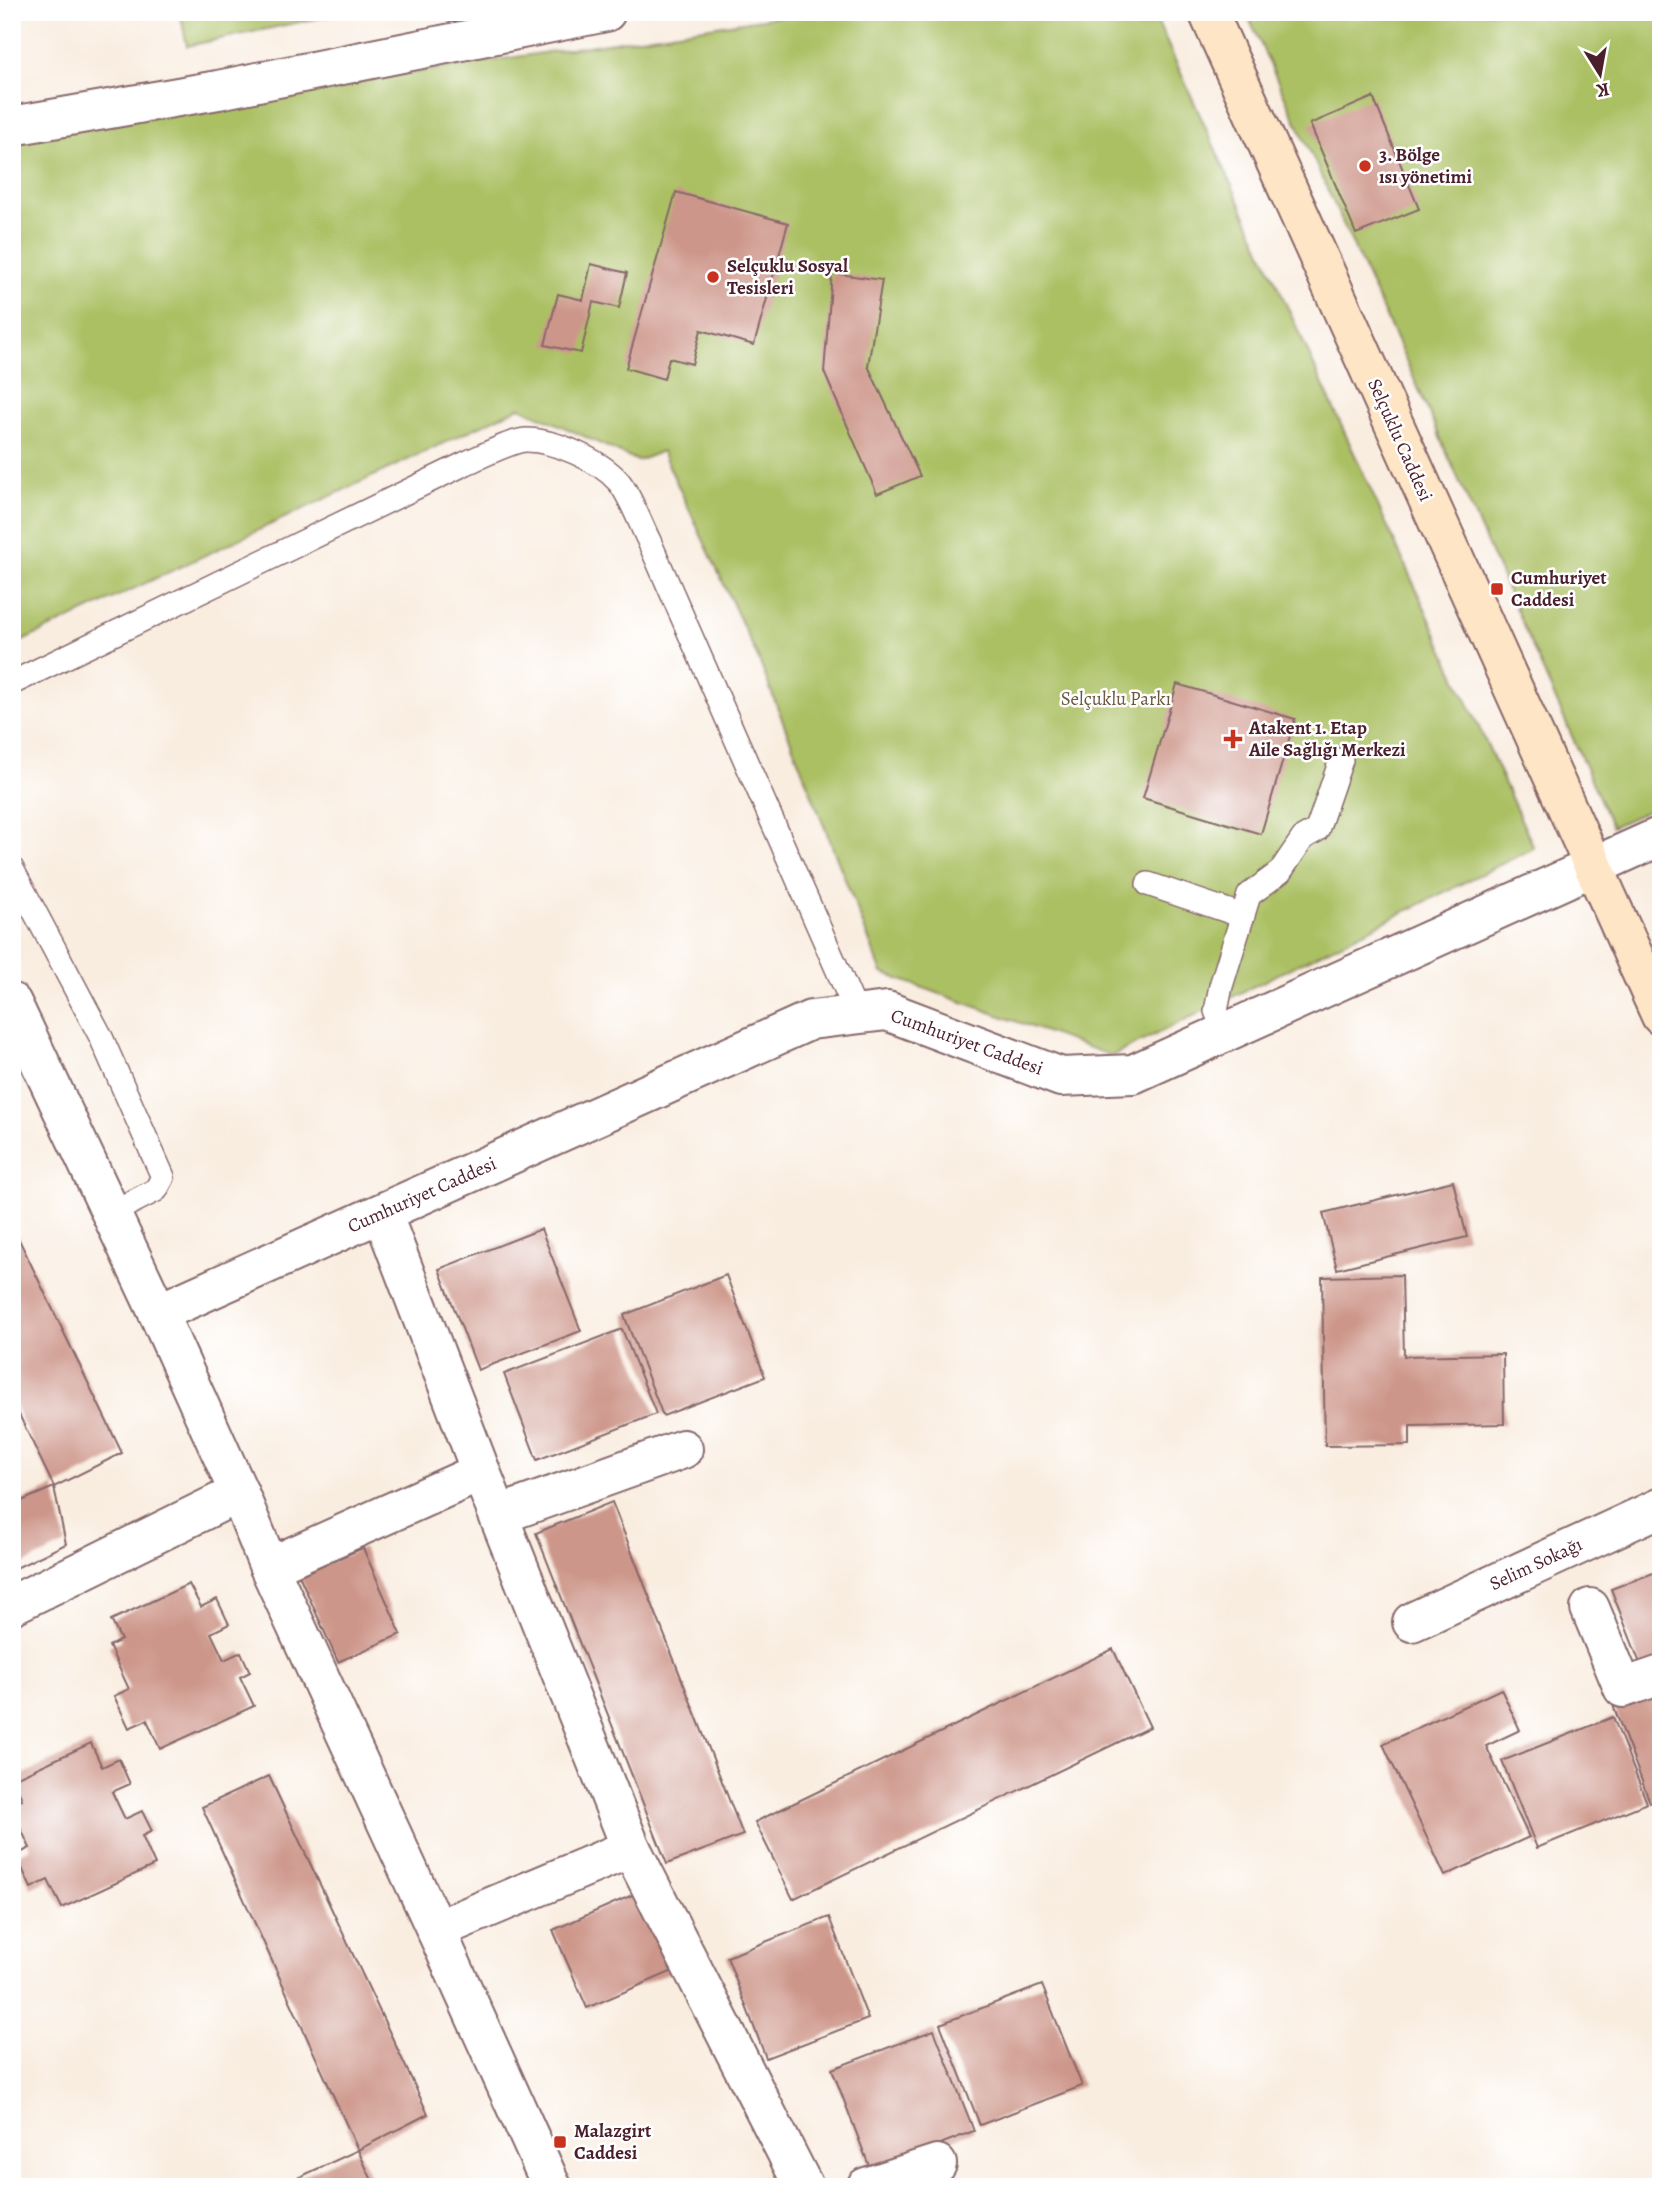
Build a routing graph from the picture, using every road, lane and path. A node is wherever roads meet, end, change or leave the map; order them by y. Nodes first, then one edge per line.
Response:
1 (606, 12) edge
2 (1208, 12) edge
3 (12, 126) edge
4 (12, 683) edge
5 (1341, 760) dead end
6 (1661, 836) edge
7 (1593, 867) junction
8 (12, 869) edge
9 (1148, 884) dead end
10 (1243, 916) junction
11 (12, 1003) edge
12 (858, 1014) junction
13 (1661, 1016) edge
14 (1224, 1033) junction
15 (111, 1213) junction
16 (382, 1213) junction
17 (158, 1313) junction
18 (683, 1449) dead end
19 (481, 1472) junction
20 (239, 1493) junction
21 (1661, 1507) edge
22 (499, 1515) junction
23 (269, 1567) junction
24 (12, 1605) edge
25 (1590, 1608) dead end
26 (1412, 1622) dead end
27 (1661, 1675) edge
28 (631, 1848) junction
29 (436, 1930) junction
30 (937, 2164) dead end
31 (792, 2183) edge
32 (552, 2187) edge
33 (866, 2187) edge

1 - 3 street
2 - 7 street, Selçuklu Caddesi
4 - 12 lane
5 - 10 lane
6 - 7 street, Cumhuriyet Caddesi
7 - 13 street, Selçuklu Caddesi
7 - 14 street, Cumhuriyet Caddesi
8 - 15 lane
9 - 10 lane
10 - 14 lane
11 - 15 street
12 - 14 street, Cumhuriyet Caddesi
12 - 16 street, Cumhuriyet Caddesi
15 - 17 street
16 - 17 street, Cumhuriyet Caddesi
16 - 19 street
17 - 20 street
18 - 22 street
19 - 22 street
19 - 23 street
20 - 23 street
20 - 24 street
21 - 26 street, Selim Sokağı
22 - 28 street
23 - 29 street
25 - 27 street
28 - 29 street
28 - 31 street
29 - 32 street
30 - 33 street

